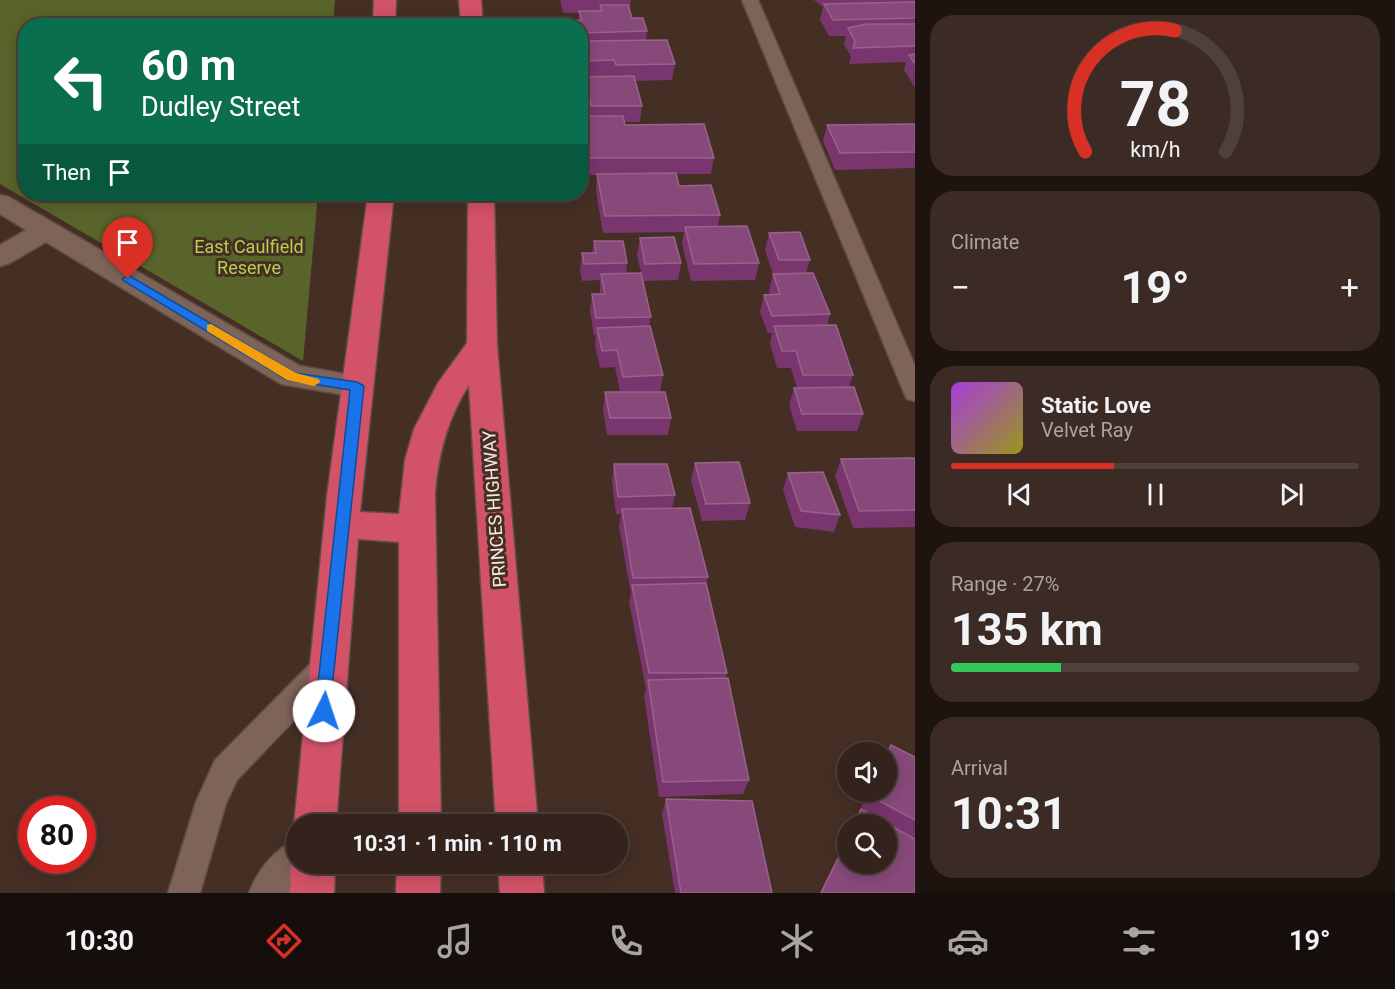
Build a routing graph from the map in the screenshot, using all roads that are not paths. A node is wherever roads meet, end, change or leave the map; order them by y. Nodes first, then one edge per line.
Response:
1 (385, 0) edge
2 (470, 0) edge
3 (750, 0) edge
4 (384, 18) edge
5 (471, 18) edge
6 (380, 201) edge
7 (481, 201) edge
8 (0, 203) edge
9 (46, 230) junction
10 (0, 257) edge
11 (482, 345) junction
12 (357, 386) junction
13 (915, 393) edge
14 (343, 525) junction
15 (417, 529) junction
16 (327, 666) junction
17 (316, 814) edge
18 (420, 814) edge
19 (516, 814) edge
20 (286, 874) edge
21 (313, 874) edge
22 (419, 874) edge
23 (520, 874) edge
24 (184, 893) edge
25 (271, 893) edge
26 (312, 893) edge
27 (418, 893) edge
28 (522, 893) edge

1 - 4 highway
2 - 5 highway
3 - 13 lane
6 - 12 highway
7 - 11 highway, PRINCES HIGHWAY
8 - 9 street
9 - 10 street
9 - 12 street
11 - 15 highway
11 - 19 highway, PRINCES HIGHWAY
12 - 14 highway
14 - 15 highway
14 - 16 highway
15 - 18 highway
16 - 17 highway
16 - 24 lane
20 - 25 street
21 - 26 highway
22 - 27 highway
23 - 28 highway

